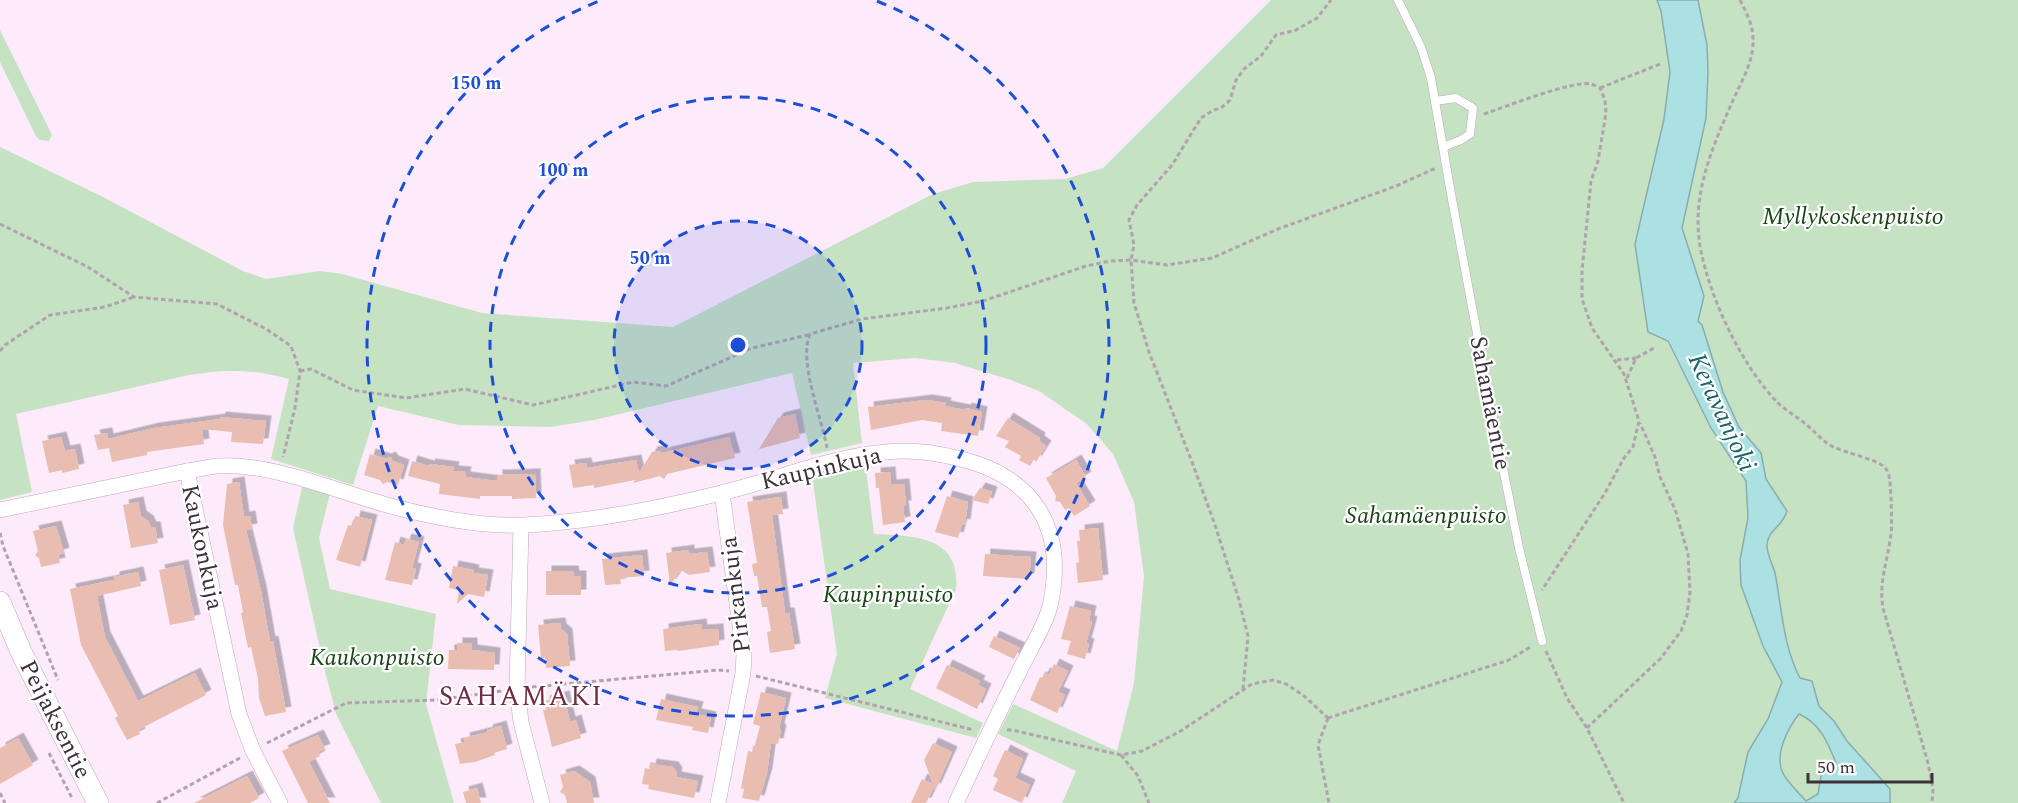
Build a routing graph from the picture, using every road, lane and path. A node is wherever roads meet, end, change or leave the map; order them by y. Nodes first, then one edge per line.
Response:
1 (1331, 0) edge
2 (1398, 0) edge
3 (1740, 0) edge
4 (1660, 64) dead end
5 (1600, 88) junction
6 (1435, 101) junction
7 (1472, 119) junction
8 (1443, 147) junction
9 (1446, 164) junction
10 (0, 224) edge
11 (1131, 260) junction
12 (134, 297) junction
13 (810, 334) junction
14 (1654, 348) dead end
15 (0, 351) edge
16 (1636, 358) junction
17 (1616, 360) junction
18 (300, 371) junction
19 (1626, 379) junction
20 (1640, 421) junction
21 (828, 463) junction
22 (187, 471) junction
23 (279, 474) junction
24 (722, 493) junction
25 (0, 510) edge
26 (521, 526) junction
27 (0, 533) edge
28 (2, 547) edge
29 (0, 602) edge
30 (1533, 605) junction
31 (1542, 641) junction
32 (742, 673) junction
33 (60, 686) dead end
34 (517, 689) junction
35 (1243, 690) junction
36 (1328, 718) junction
37 (1587, 728) junction
38 (988, 733) junction
39 (253, 750) junction
40 (1121, 754) junction
41 (0, 793) edge
42 (5, 803) edge
43 (98, 803) edge
44 (158, 803) edge
45 (280, 803) edge
46 (542, 803) edge
47 (718, 803) edge
48 (956, 803) edge
49 (1149, 803) edge
50 (1329, 803) edge
51 (1624, 803) edge
52 (1932, 803) edge

1 - 11 path
2 - 6 lane, Sahamäentie
3 - 52 path
4 - 5 path
5 - 7 path
5 - 17 path
6 - 7 lane
6 - 8 lane, Sahamäentie
7 - 8 lane
8 - 9 lane, Sahamäentie
9 - 11 path
9 - 30 lane, Sahamäentie
10 - 12 path
11 - 13 path
11 - 35 path
12 - 15 path
12 - 18 path
13 - 18 path
13 - 21 path
14 - 16 path
16 - 17 path
16 - 19 path
17 - 19 path
18 - 23 path
19 - 20 path
20 - 30 path
20 - 37 path
21 - 24 street, Kaupinkuja
21 - 38 street, Kaupinkuja
22 - 23 street, Kaupinkuja
22 - 25 street, Kaukonkuja
22 - 39 street, Kaukonkuja
23 - 26 street, Kaupinkuja
24 - 26 street, Kaupinkuja
24 - 32 street, Pirkankuja
26 - 34 street
27 - 28 path
28 - 33 path
29 - 43 street, Peijaksentie
30 - 31 lane, Sahamäentie
31 - 36 path
31 - 37 path
32 - 34 path
32 - 38 path
32 - 47 street, Pirkankuja
34 - 39 path
34 - 46 street
35 - 36 path
35 - 40 path
36 - 50 path
37 - 51 path
38 - 40 path
38 - 48 street, Kaupinkuja
39 - 44 path
39 - 45 street, Kaukonkuja
40 - 49 path
41 - 42 path

